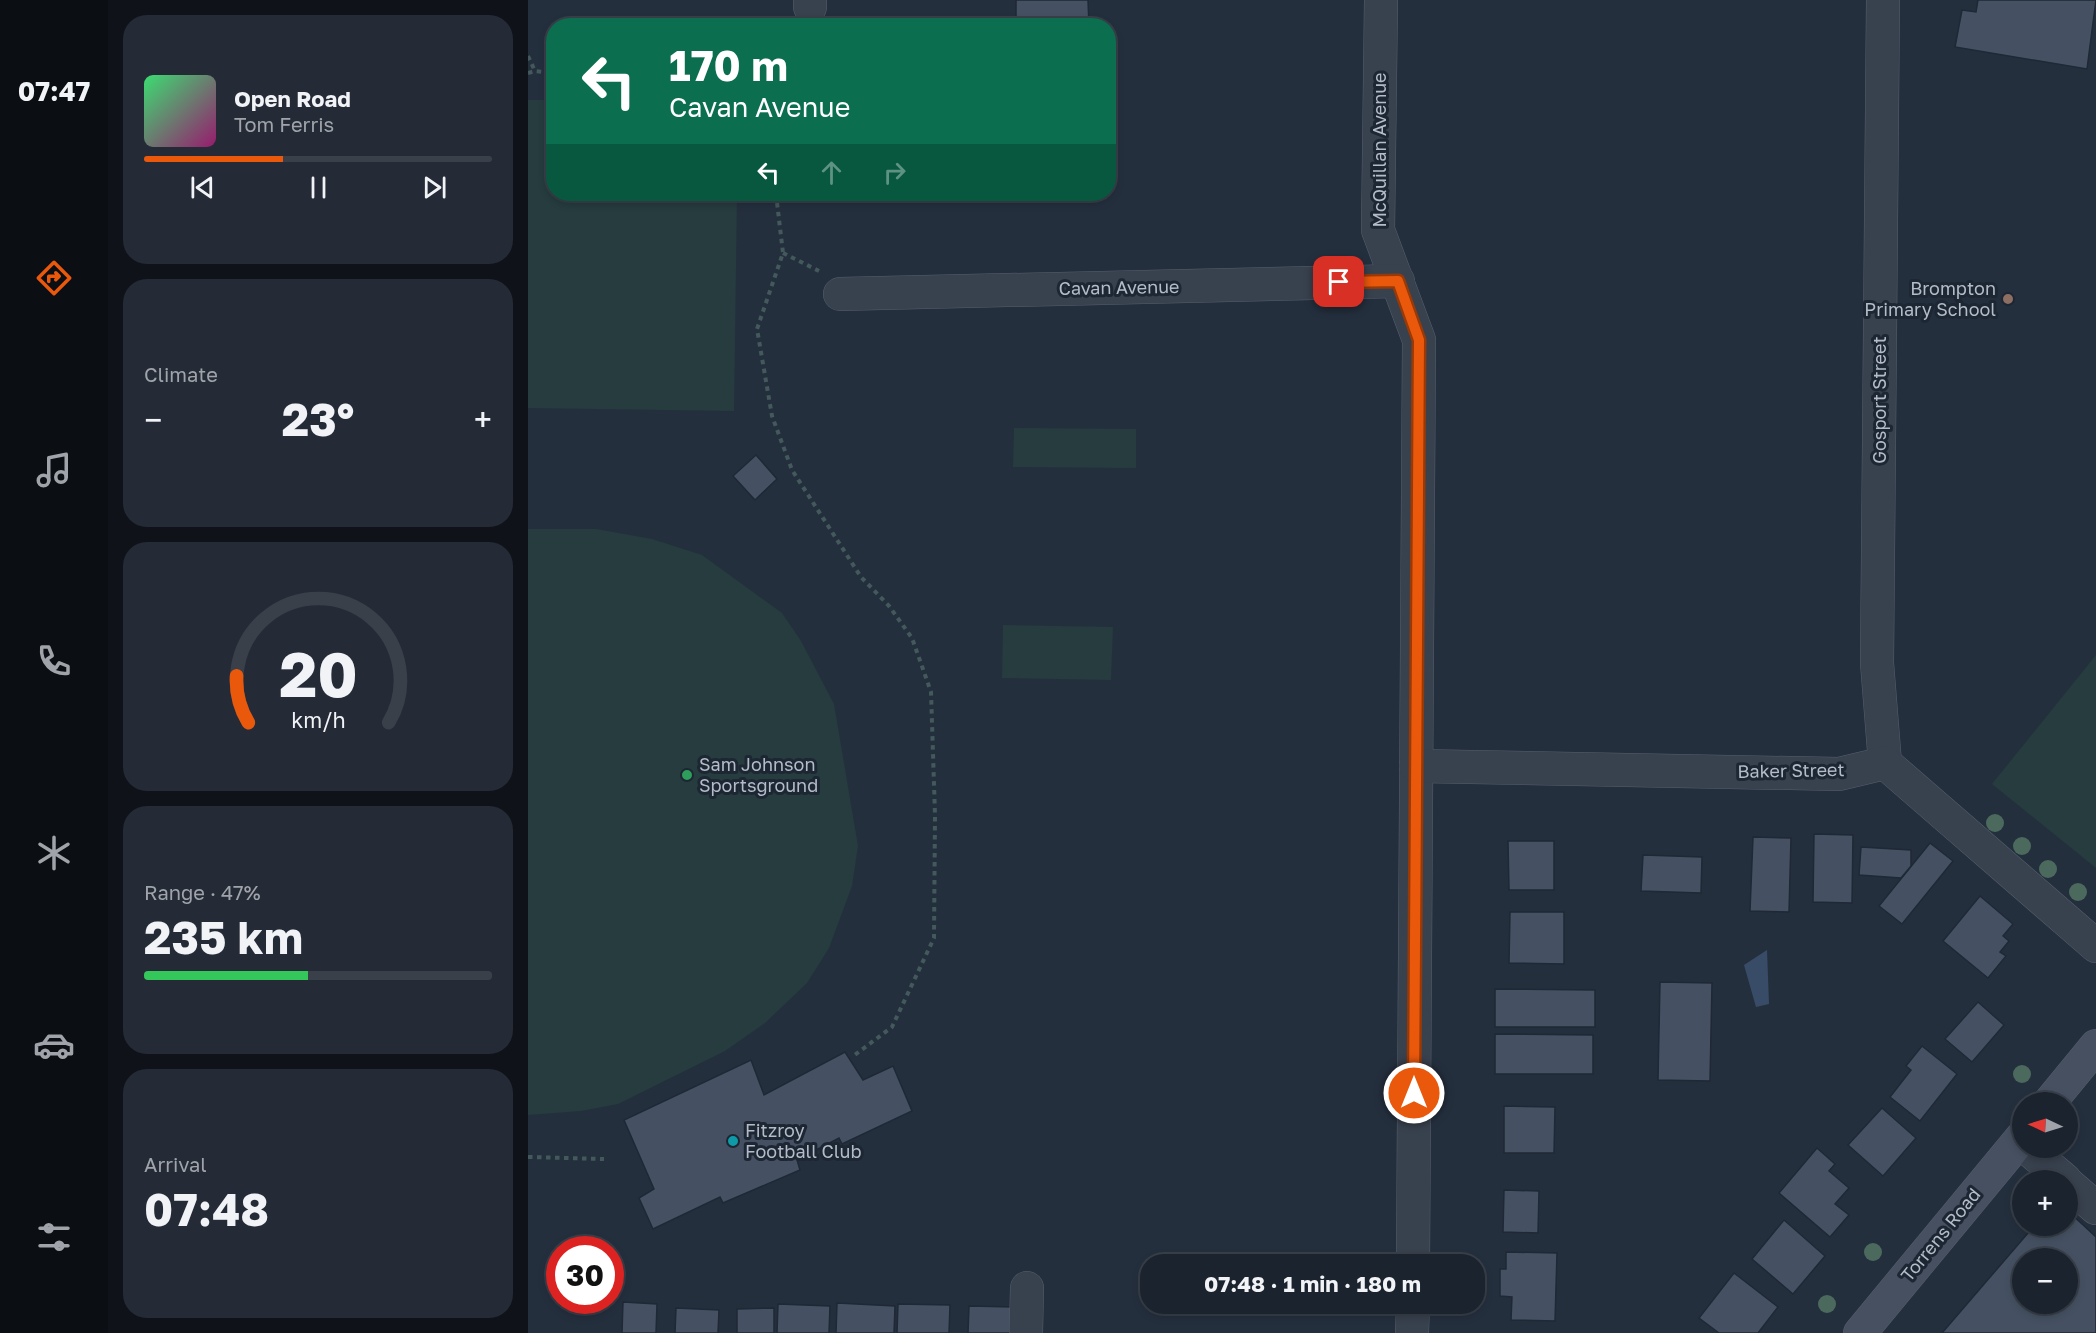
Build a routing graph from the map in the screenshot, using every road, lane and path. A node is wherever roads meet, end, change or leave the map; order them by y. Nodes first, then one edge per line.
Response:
1 (1382, 0) edge
2 (1883, 0) edge
3 (528, 56) edge
4 (535, 71) junction
5 (546, 72) edge
6 (528, 73) edge
7 (777, 201) edge
8 (783, 253) junction
9 (1398, 281) junction
10 (830, 283) joint
11 (1885, 763) junction
12 (1416, 766) junction
13 (2096, 946) edge
14 (2096, 1046) edge
15 (852, 1057) dead end
16 (2058, 1092) edge
17 (2012, 1154) edge
18 (528, 1157) edge
19 (2040, 1158) edge
20 (604, 1160) dead end
21 (2053, 1170) edge
22 (2078, 1192) edge
23 (2096, 1208) edge
24 (1413, 1254) edge
25 (1027, 1288) dead end
26 (1413, 1314) edge
27 (1026, 1333) edge
28 (1412, 1333) edge
29 (1860, 1333) edge

1 - 9 street, McQuillan Avenue
2 - 11 street, Gosport Street
3 - 4 path
4 - 5 path
4 - 6 path
7 - 8 path
8 - 10 path
8 - 15 path
9 - 10 street, Cavan Avenue
9 - 12 street, McQuillan Avenue
11 - 12 street, Baker Street
11 - 13 street
12 - 24 street, McQuillan Avenue
14 - 16 main road
17 - 29 main road, Torrens Road
18 - 20 path
19 - 21 street
22 - 23 street
25 - 27 street
26 - 28 street

